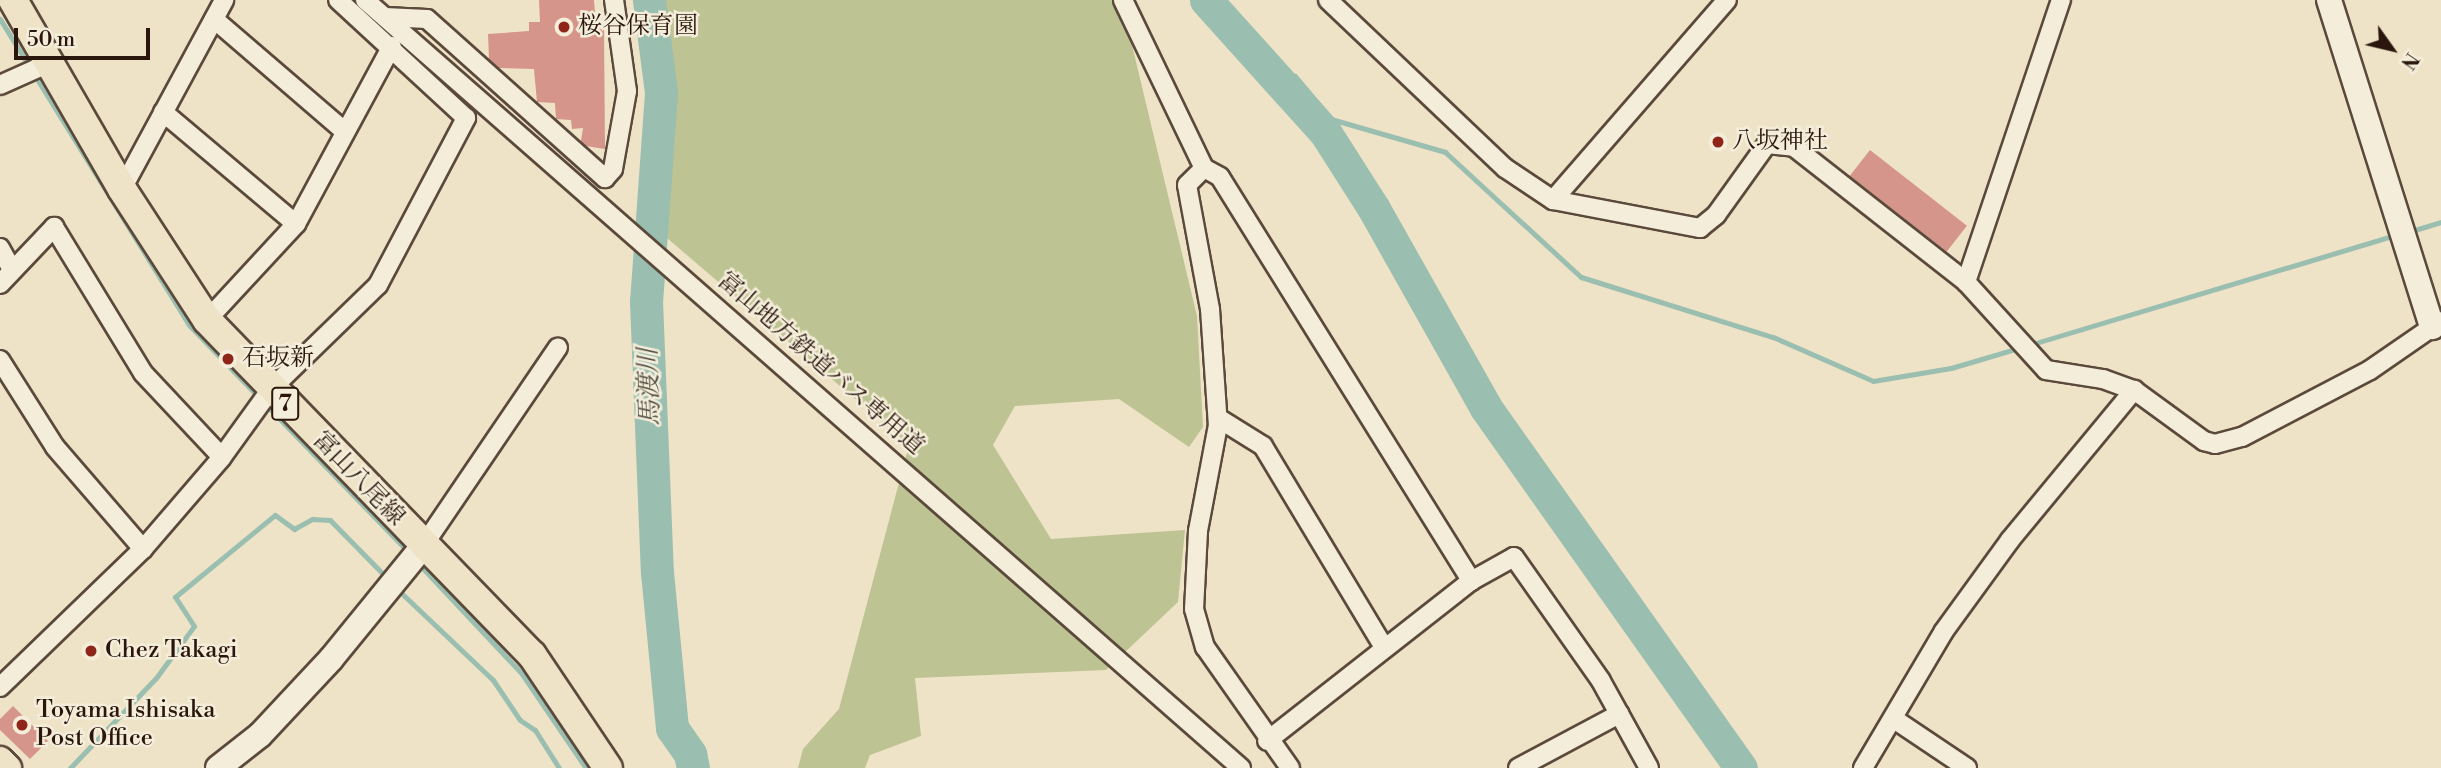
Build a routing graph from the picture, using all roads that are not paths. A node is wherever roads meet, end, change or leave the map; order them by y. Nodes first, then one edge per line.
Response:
1 (13, 0) edge
2 (224, 0) edge
3 (338, 0) edge
4 (365, 0) edge
5 (614, 0) edge
6 (1123, 0) edge
7 (1328, 0) edge
8 (1727, 0) edge
9 (2061, 0) edge
10 (2329, 0) edge
11 (385, 18) junction
12 (214, 19) junction
13 (392, 46) junction
14 (49, 63) junction
15 (0, 85) edge
16 (163, 112) junction
17 (344, 131) junction
18 (1204, 168) junction
19 (122, 189) junction
20 (1553, 200) junction
21 (296, 225) junction
22 (0, 248) edge
23 (11, 268) junction
24 (1966, 282) junction
25 (0, 284) edge
26 (207, 320) junction
27 (2437, 324) edge
28 (558, 346) dead end
29 (0, 360) edge
30 (271, 389) junction
31 (2134, 390) junction
32 (1218, 418) junction
33 (222, 457) junction
34 (423, 546) junction
35 (143, 550) junction
36 (1471, 581) junction
37 (1383, 646) junction
38 (0, 687) edge
39 (1619, 714) junction
40 (1894, 719) junction
41 (1267, 741) junction
42 (0, 761) edge
43 (7, 768) edge
44 (218, 768) edge
45 (608, 768) edge
46 (1241, 768) edge
47 (1290, 768) edge
48 (1518, 768) edge
49 (1649, 768) edge
50 (1863, 768) edge
51 (1967, 768) edge

1 - 14 main road, 富山八尾線 / 7
2 - 12 street
3 - 13 street
4 - 11 street, 富山地方鉄道バス専用道
5 - 11 street
6 - 18 street
7 - 20 street
8 - 20 street
9 - 24 street
10 - 27 street
11 - 46 street, 富山地方鉄道バス専用道
12 - 16 street
12 - 17 street
13 - 17 street
13 - 30 street
14 - 15 street
14 - 19 main road, 富山八尾線 / 7
16 - 19 street
16 - 21 street
17 - 21 street
18 - 32 street
18 - 36 street
19 - 26 main road, 富山八尾線 / 7
20 - 24 street
21 - 26 street
22 - 23 street
23 - 25 street
23 - 33 street
24 - 31 street
26 - 30 main road, 富山八尾線 / 7
27 - 31 street
28 - 34 street
29 - 35 street
30 - 33 street
30 - 34 main road, 富山八尾線 / 7
31 - 40 street
32 - 37 street
32 - 41 street
33 - 35 street
34 - 44 street
34 - 45 main road, 富山八尾線 / 7
35 - 38 street
36 - 37 street
36 - 39 street
37 - 41 street
39 - 48 street
39 - 49 street
40 - 50 street
40 - 51 street
41 - 47 street
42 - 43 main road

